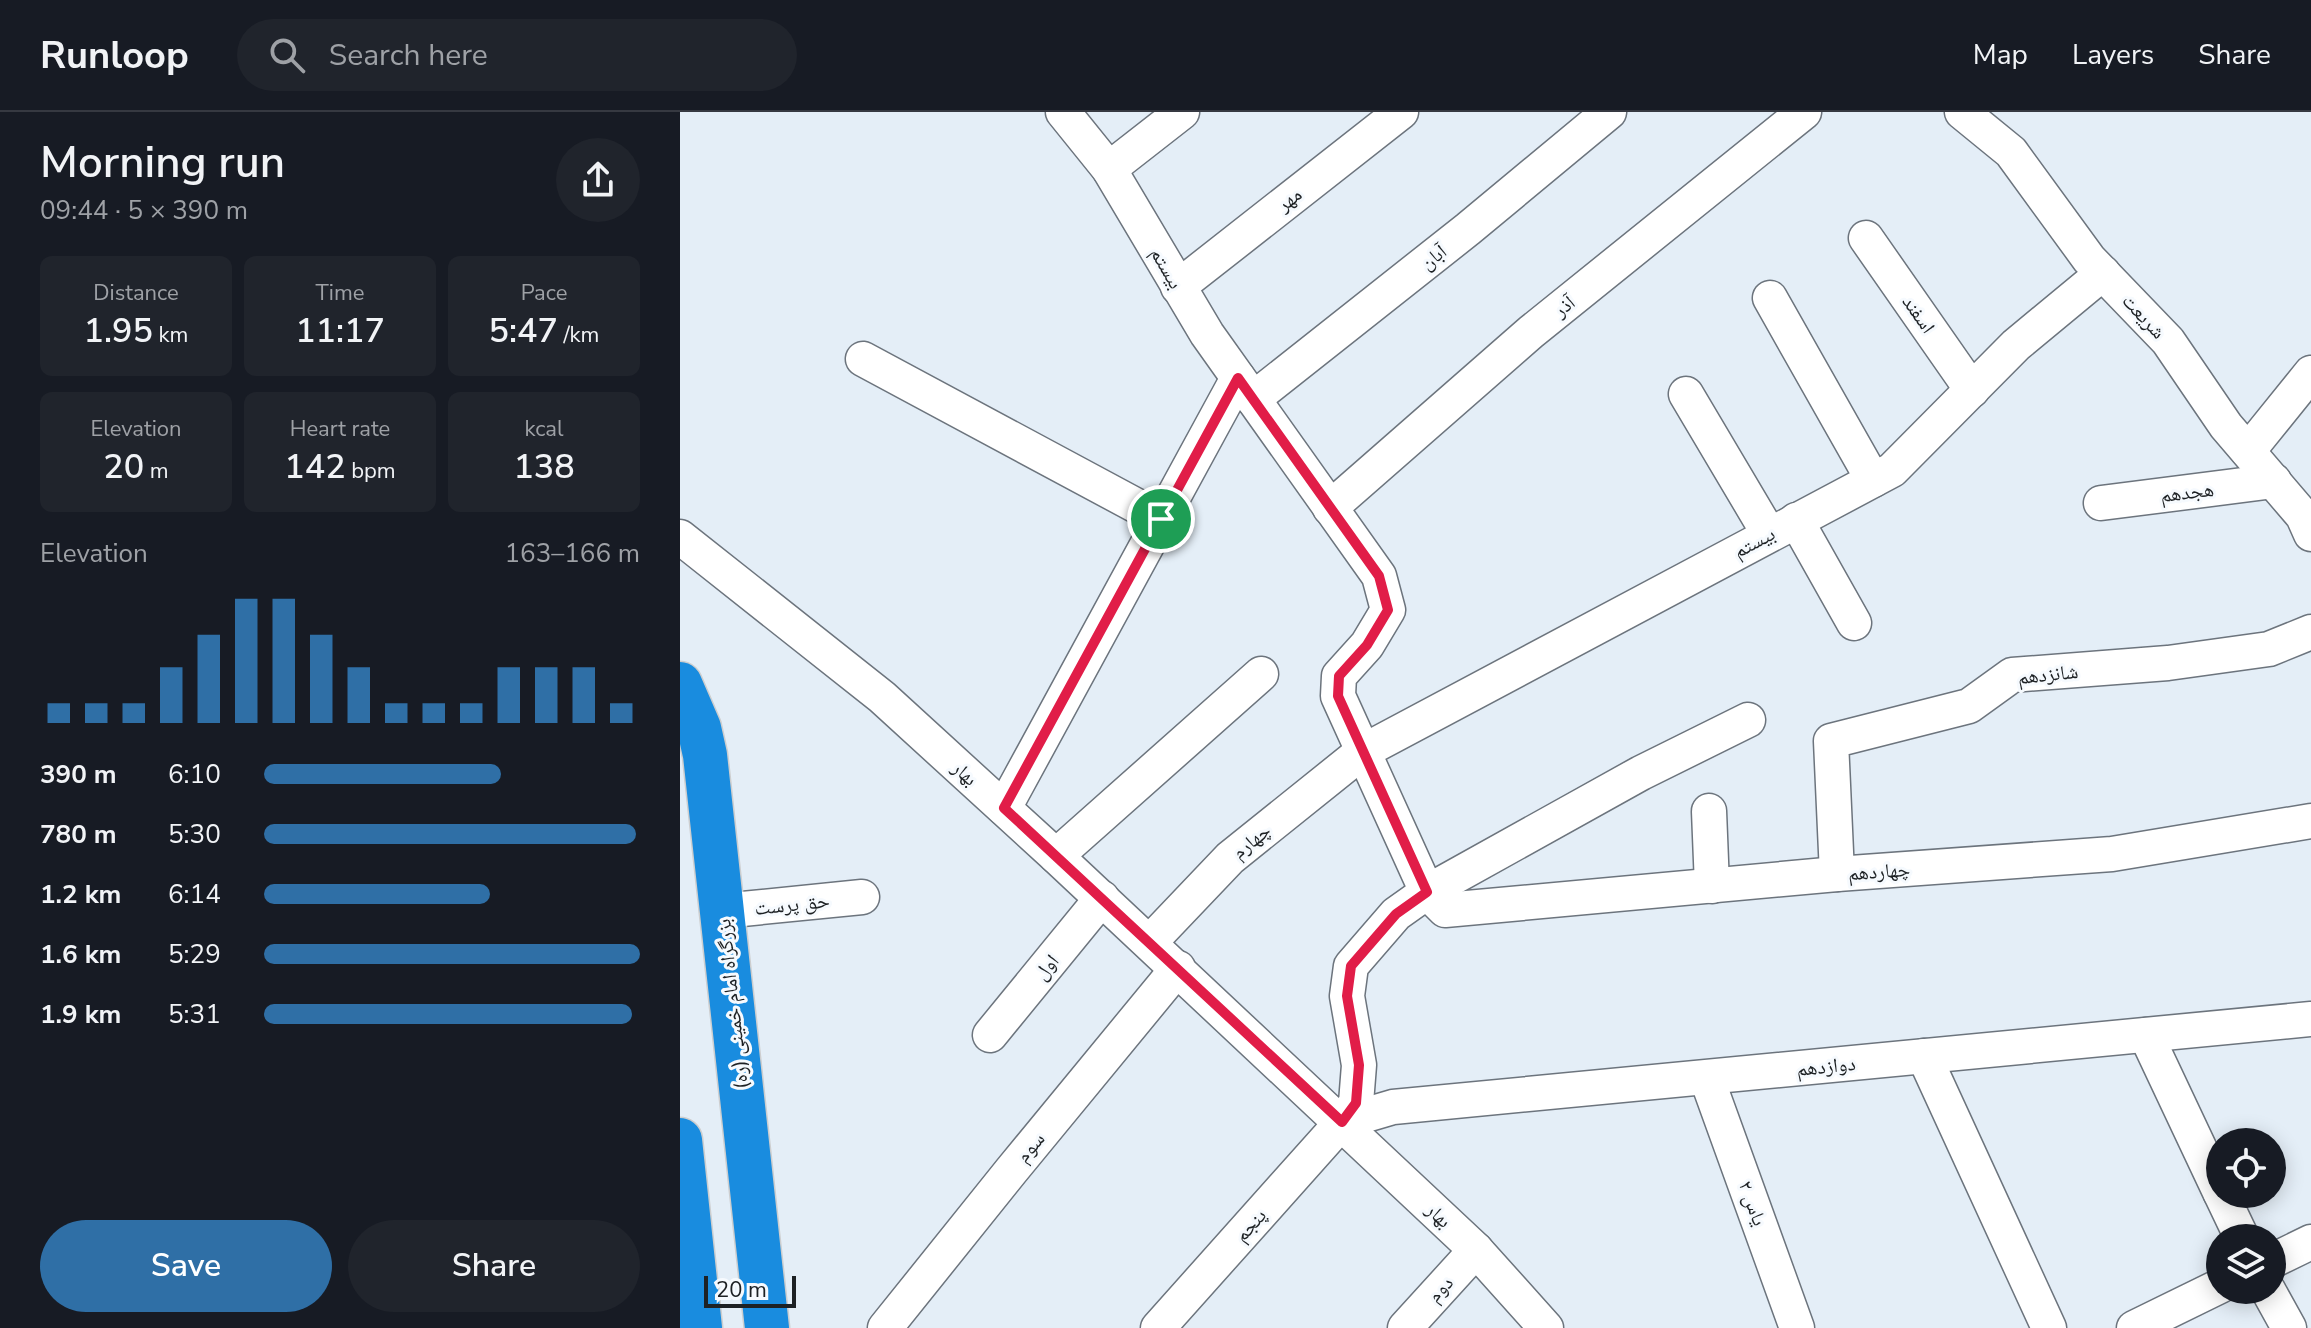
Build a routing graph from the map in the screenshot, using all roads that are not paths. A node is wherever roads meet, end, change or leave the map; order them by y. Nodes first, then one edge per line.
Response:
1 (1063, 112) edge
2 (1182, 112) edge
3 (1401, 112) edge
4 (1609, 112) edge
5 (1804, 112) edge
6 (1962, 112) edge
7 (1109, 169) junction
8 (1866, 238) dead end
9 (2103, 273) junction
10 (1178, 287) junction
11 (1770, 298) dead end
12 (863, 359) dead end
13 (2311, 373) edge
14 (1246, 388) junction
15 (1972, 390) junction
16 (1686, 394) dead end
17 (2248, 451) junction
18 (1873, 480) junction
19 (2274, 481) junction
20 (2101, 503) dead end
21 (1330, 508) junction
22 (1161, 519) junction
23 (1783, 527) junction
24 (2311, 534) edge
25 (680, 537) edge
26 (1854, 623) dead end
27 (2311, 632) edge
28 (1261, 674) dead end
29 (680, 684) edge
30 (1748, 720) dead end
31 (1362, 752) junction
32 (1004, 808) junction
33 (1709, 811) dead end
34 (2311, 821) edge
35 (1056, 856) junction
36 (1837, 874) junction
37 (1712, 886) junction
38 (862, 897) dead end
39 (1102, 898) junction
40 (1436, 901) junction
41 (722, 911) junction
42 (1150, 942) junction
43 (1178, 968) junction
44 (2311, 1019) edge
45 (990, 1035) dead end
46 (2146, 1035) junction
47 (1924, 1056) junction
48 (1707, 1079) junction
49 (1342, 1122) junction
50 (680, 1140) edge
51 (2206, 1163) edge
52 (2311, 1242) edge
53 (1476, 1250) junction
54 (2286, 1254) edge
55 (2206, 1293) edge
56 (2276, 1304) edge
57 (700, 1328) edge
58 (767, 1328) edge
59 (885, 1328) edge
60 (1158, 1328) edge
61 (1405, 1328) edge
62 (1546, 1328) edge
63 (1797, 1328) edge
64 (2049, 1328) edge
65 (2134, 1328) edge
66 (2289, 1328) edge

1 - 7 street, بیستم
2 - 7 street
3 - 10 street, مهر
4 - 14 street, آبان
5 - 21 street, آذر
6 - 9 street, شریعت
7 - 10 street, بیستم
8 - 15 street, اسفند
9 - 15 street, بیستم
9 - 17 street, شریعت
10 - 14 street, بیستم
11 - 18 street
12 - 22 street
13 - 17 street
14 - 21 street, بیستم
14 - 22 street
15 - 18 street, بیستم
16 - 23 street
17 - 19 street, شریعت
18 - 23 street, بیستم
19 - 20 street, هجدهم
19 - 24 street, شریعت
21 - 31 street, بیستم
22 - 32 street
23 - 26 street
23 - 31 street, بیستم
25 - 32 street, بهار
27 - 36 street, شانزدهم
28 - 35 street
29 - 41 highway, بزرگراه امام خمینی (ره)
30 - 40 street
31 - 40 street, بیستم
31 - 42 street, چهارم
32 - 35 street, بهار
33 - 37 street
34 - 36 street, چهاردهم
35 - 39 street, بهار
36 - 37 street, چهاردهم
37 - 40 street, چهاردهم
38 - 41 street, حق پرست
39 - 42 street, بهار
39 - 45 street, اول
40 - 49 street
41 - 58 highway, بزرگراه امام خمینی (ره)
42 - 43 street, بهار
43 - 49 street, بهار
43 - 59 street, سوم
44 - 46 street, دوازدهم
46 - 47 street, دوازدهم
46 - 51 street
47 - 48 street, دوازدهم
47 - 64 street
48 - 49 street, دوازدهم
48 - 63 street, یاس ۲
49 - 53 street, بهار
49 - 60 street, پنجم
50 - 57 highway
52 - 54 street
53 - 61 street, دوم
53 - 62 street, بهار
55 - 65 street
56 - 66 street

